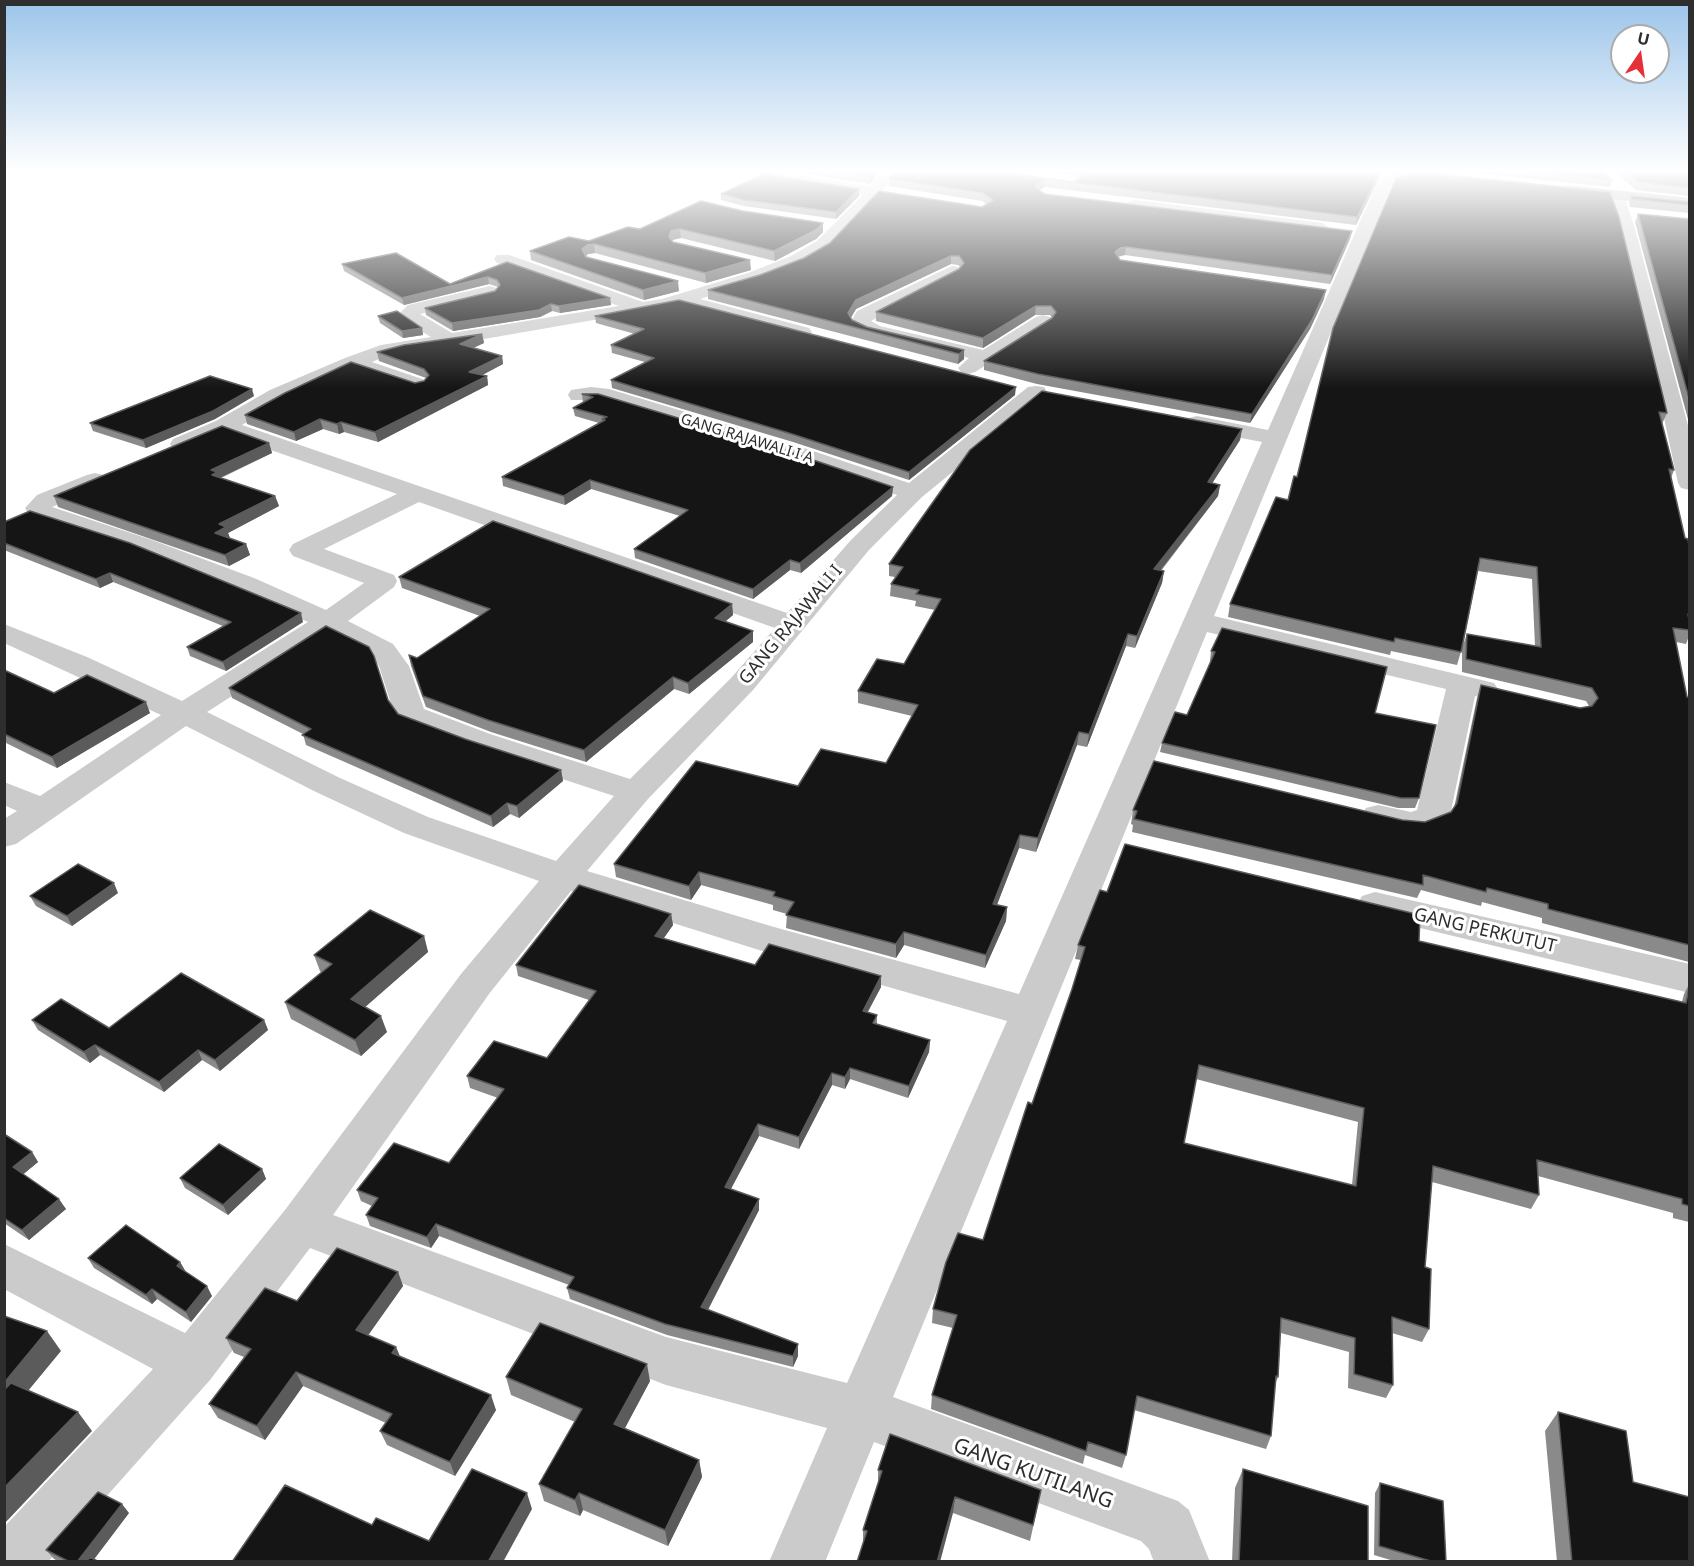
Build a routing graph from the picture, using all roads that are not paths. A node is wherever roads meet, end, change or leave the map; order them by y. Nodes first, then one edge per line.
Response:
1 (826, 242) edge
2 (1347, 242) edge
3 (1632, 242) edge
4 (504, 259) dead end
5 (744, 261) edge
6 (776, 268) junction
7 (952, 271) edge
8 (676, 291) junction
9 (490, 292) edge
10 (641, 308) junction
11 (1043, 321) edge
12 (819, 337) edge
13 (450, 340) junction
14 (985, 356) junction
15 (352, 362) junction
16 (981, 379) edge
17 (418, 384) edge
18 (1036, 392) dead end
19 (579, 395) dead end
20 (1174, 418) edge
21 (224, 426) junction
22 (1277, 438) junction
23 (160, 453) edge
24 (117, 471) edge
25 (1689, 477) edge
26 (913, 492) junction
27 (417, 494) junction
28 (1197, 621) junction
29 (328, 622) junction
30 (791, 624) junction
31 (4, 632) edge
32 (1462, 684) junction
33 (1507, 694) edge
34 (183, 714) junction
35 (1139, 760) junction
36 (1173, 768) edge
37 (4, 792) edge
38 (636, 792) junction
39 (41, 809) junction
40 (1353, 810) edge
41 (4, 836) edge
42 (1106, 840) junction
43 (1140, 848) edge
44 (563, 876) junction
45 (1343, 898) edge
46 (1689, 980) edge
47 (1032, 1013) junction
48 (301, 1224) junction
49 (4, 1265) edge
50 (192, 1363) junction
51 (862, 1412) junction
52 (10, 1562) edge
53 (797, 1562) edge
54 (1182, 1562) edge

1 - 6 street
2 - 22 street
3 - 25 street
4 - 10 street
5 - 6 street
6 - 8 street
7 - 14 street
8 - 10 street
8 - 12 street
9 - 13 street
10 - 13 street
11 - 14 street
13 - 15 street
14 - 16 street
15 - 17 street
15 - 21 street
18 - 26 street, GANG RAJAWALI I
19 - 26 street, GANG RAJAWALI I A
20 - 22 street
21 - 23 street
21 - 27 street
22 - 28 street
24 - 29 street
26 - 30 street, GANG RAJAWALI I
27 - 29 street
27 - 30 street
28 - 32 street
28 - 35 street
29 - 34 street
29 - 38 street
30 - 38 street, GANG RAJAWALI I
31 - 34 street
32 - 33 street
32 - 40 street
34 - 39 street
34 - 44 street
35 - 36 street
35 - 42 street
37 - 39 street
38 - 44 street, GANG RAJAWALI I
39 - 41 street
42 - 43 street
42 - 47 street
44 - 47 street
44 - 48 street, GANG RAJAWALI I
45 - 46 street, GANG PERKUTUT
47 - 51 street
48 - 50 street, GANG RAJAWALI I
48 - 51 street, GANG KUTILANG
49 - 50 street
50 - 52 street, GANG RAJAWALI I
51 - 53 street
51 - 54 street, GANG KUTILANG

